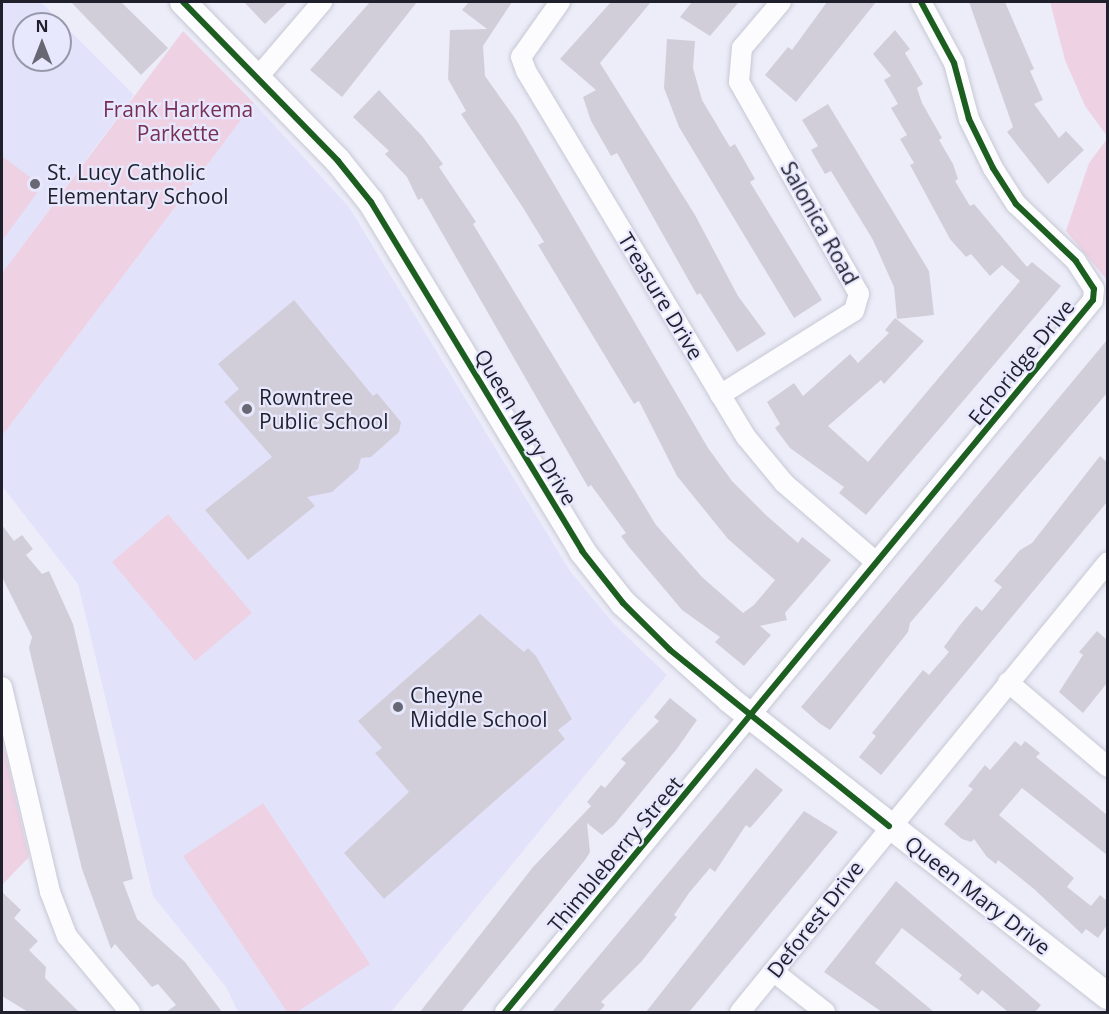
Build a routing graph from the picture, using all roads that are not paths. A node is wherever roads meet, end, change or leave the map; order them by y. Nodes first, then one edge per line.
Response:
1 (183, 2) edge
2 (322, 2) edge
3 (560, 2) edge
4 (781, 2) edge
5 (921, 2) edge
6 (258, 77) junction
7 (720, 395) junction
8 (876, 562) junction
9 (1107, 562) edge
10 (1008, 682) junction
11 (2, 687) edge
12 (751, 716) junction
13 (1107, 767) edge
14 (889, 826) junction
15 (774, 972) junction
16 (1107, 996) edge
17 (130, 1012) edge
18 (505, 1012) edge
19 (740, 1012) edge
20 (825, 1012) edge

1 - 6 street, Queen Mary Drive
2 - 6 street
3 - 7 street, Treasure Drive
4 - 7 street, Salonica Road
5 - 8 street, Echoridge Drive
6 - 12 street, Queen Mary Drive
7 - 8 street, Treasure Drive
8 - 12 street, Echoridge Drive
9 - 10 street, Deforest Drive
10 - 13 street
10 - 14 street, Deforest Drive
11 - 17 street
12 - 14 street, Queen Mary Drive
12 - 18 street, Thimbleberry Street
14 - 15 street, Deforest Drive
14 - 16 street, Queen Mary Drive
15 - 19 street, Deforest Drive
15 - 20 street

